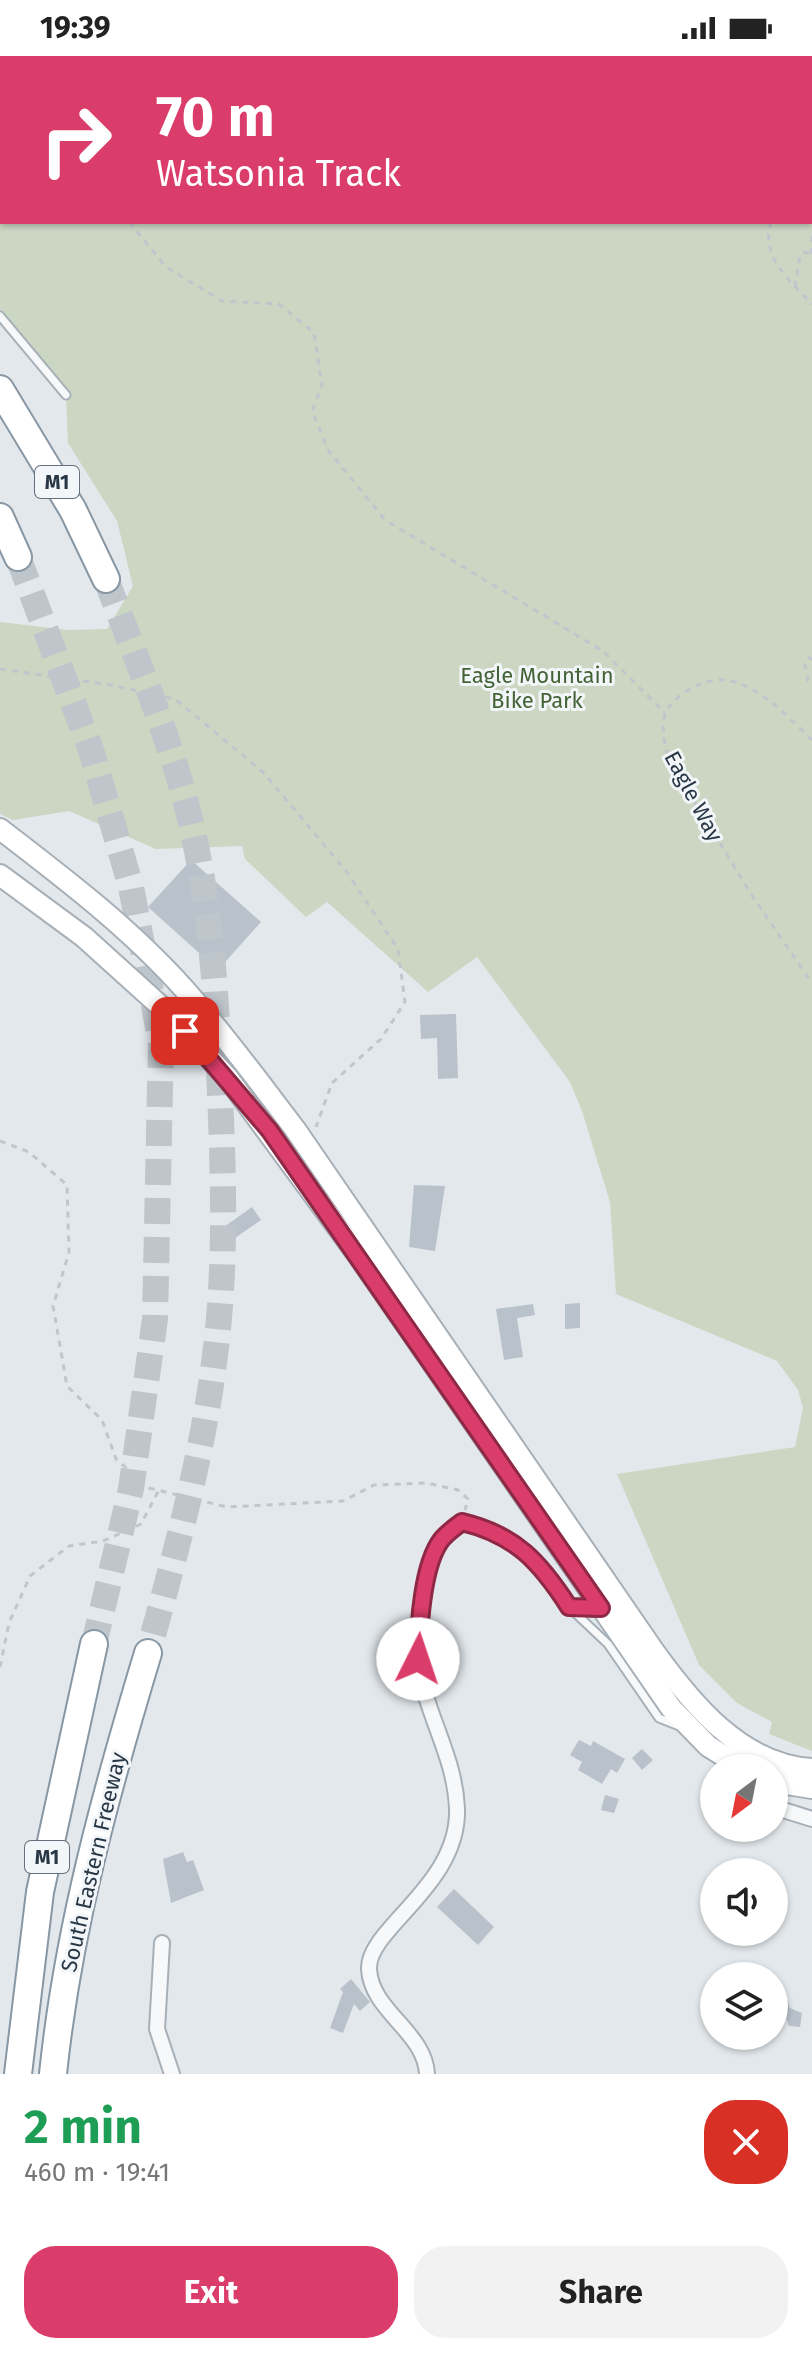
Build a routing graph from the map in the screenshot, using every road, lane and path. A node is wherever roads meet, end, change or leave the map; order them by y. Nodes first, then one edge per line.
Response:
1 (131, 224) edge
2 (771, 224) edge
3 (812, 234) edge
4 (812, 254) edge
5 (795, 287) junction
6 (812, 304) edge
7 (0, 316) edge
8 (0, 389) edge
9 (66, 395) dead end
10 (0, 517) edge
11 (18, 557) tunnel mouth
12 (106, 579) tunnel mouth
13 (812, 660) edge
14 (0, 669) edge
15 (812, 683) edge
16 (665, 713) junction
17 (812, 740) edge
18 (0, 829) edge
19 (0, 875) edge
20 (812, 983) edge
21 (204, 1013) junction
22 (185, 1031) junction
23 (0, 1141) edge
24 (309, 1150) junction
25 (159, 1490) junction
26 (462, 1522) junction
27 (610, 1603) junction
28 (569, 1607) junction
29 (94, 1644) tunnel mouth
30 (148, 1653) tunnel mouth
31 (0, 1667) edge
32 (689, 1729) junction
33 (724, 1754) edge
34 (748, 1754) edge
35 (812, 1769) edge
36 (788, 1779) edge
37 (788, 1785) edge
38 (812, 1788) edge
39 (788, 1812) edge
40 (812, 1819) edge
41 (162, 1943) dead end
42 (18, 2074) edge
43 (53, 2074) edge
44 (172, 2074) edge
45 (427, 2074) edge

1 - 16 path
2 - 5 path
3 - 4 path
4 - 5 path
5 - 6 path
7 - 9 lane
8 - 12 highway, M1
10 - 11 highway
13 - 15 path
14 - 24 path
16 - 17 path
16 - 20 path, Eagle Way
18 - 21 main road
19 - 22 main road
21 - 22 main road
21 - 24 main road
22 - 27 main road
23 - 25 path
24 - 27 main road
25 - 26 path
25 - 31 path
26 - 28 street
26 - 45 street
27 - 28 street
27 - 32 main road
27 - 34 main road
28 - 32 lane
29 - 42 highway, South Eastern Freeway / M1
30 - 43 highway, South Eastern Freeway / M1
32 - 33 main road
35 - 36 main road
37 - 38 main road
39 - 40 street
41 - 44 street

